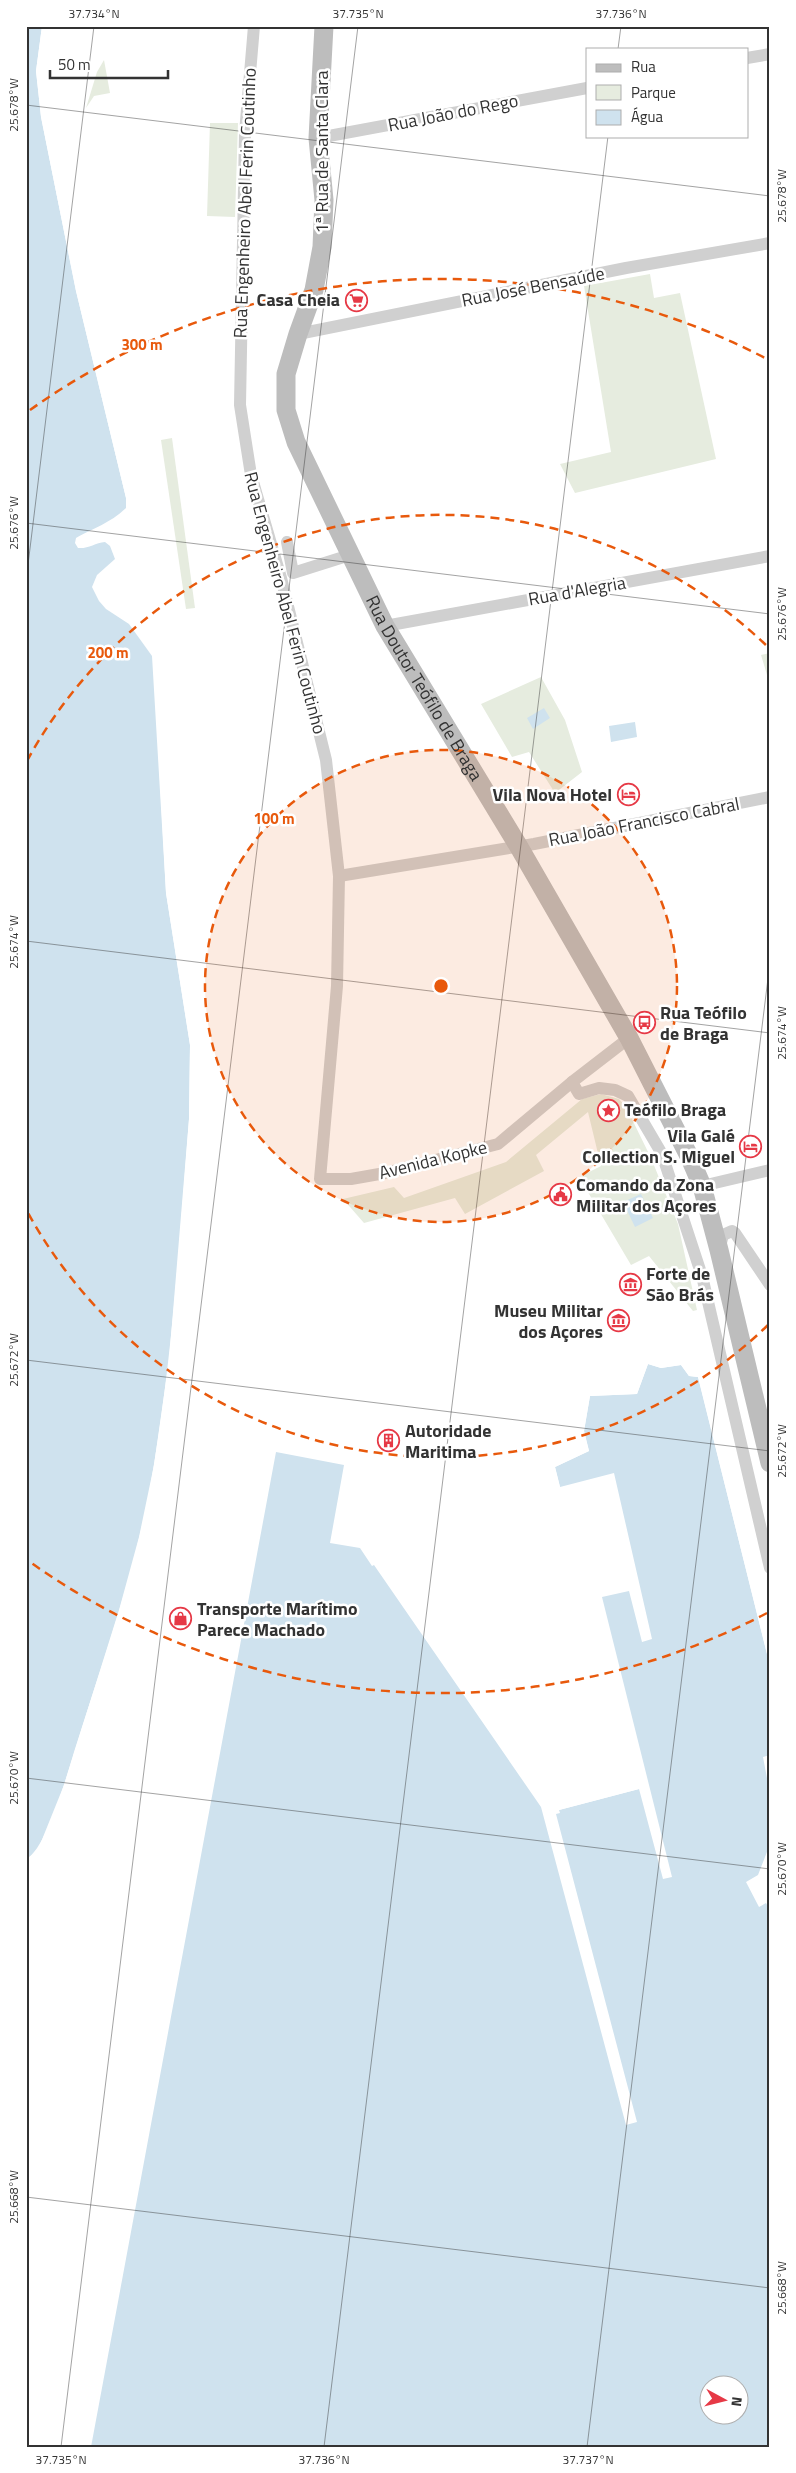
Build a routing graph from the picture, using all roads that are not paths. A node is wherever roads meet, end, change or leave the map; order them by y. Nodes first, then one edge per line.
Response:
1 (254, 26) edge
2 (324, 26) edge
3 (770, 54) edge
4 (748, 58) edge
5 (586, 88) edge
6 (318, 138) junction
7 (770, 243) edge
8 (298, 334) junction
9 (287, 542) dead end
10 (350, 555) junction
11 (770, 556) edge
12 (384, 626) junction
13 (770, 797) edge
14 (519, 847) junction
15 (339, 876) junction
16 (629, 1038) junction
17 (572, 1082) junction
18 (770, 1170) edge
19 (320, 1178) joint
20 (702, 1186) junction
21 (719, 1250) junction
22 (770, 1285) edge
23 (770, 1463) edge
24 (770, 1568) edge

1 - 15 street, Rua Engenheiro Abel Ferin Coutinho
2 - 6 main road, 1ª Rua de Santa Clara
3 - 4 street
5 - 6 street, Rua João do Rego
6 - 8 main road, 1ª Rua de Santa Clara
7 - 8 street, Rua José Bensaúde
8 - 10 main road, Rua Doutor Teófilo de Braga
9 - 10 street
10 - 12 main road, Rua Doutor Teófilo de Braga
11 - 12 street, Rua d'Alegria
12 - 14 main road, Rua Doutor Teófilo de Braga
13 - 14 street, Rua João Francisco Cabral
14 - 15 street, Rua João Francisco Cabral
14 - 16 main road, Rua Doutor Teófilo de Braga
15 - 19 street, Rua Engenheiro Abel Ferin Coutinho
16 - 17 street, Avenida Kopke
16 - 20 main road, Rua Doutor Teófilo de Braga
17 - 19 street, Avenida Kopke
17 - 24 street
18 - 20 street
20 - 21 main road, Rua Doutor Teófilo de Braga
21 - 22 street
21 - 23 main road, Rua Doutor Teófilo de Braga

